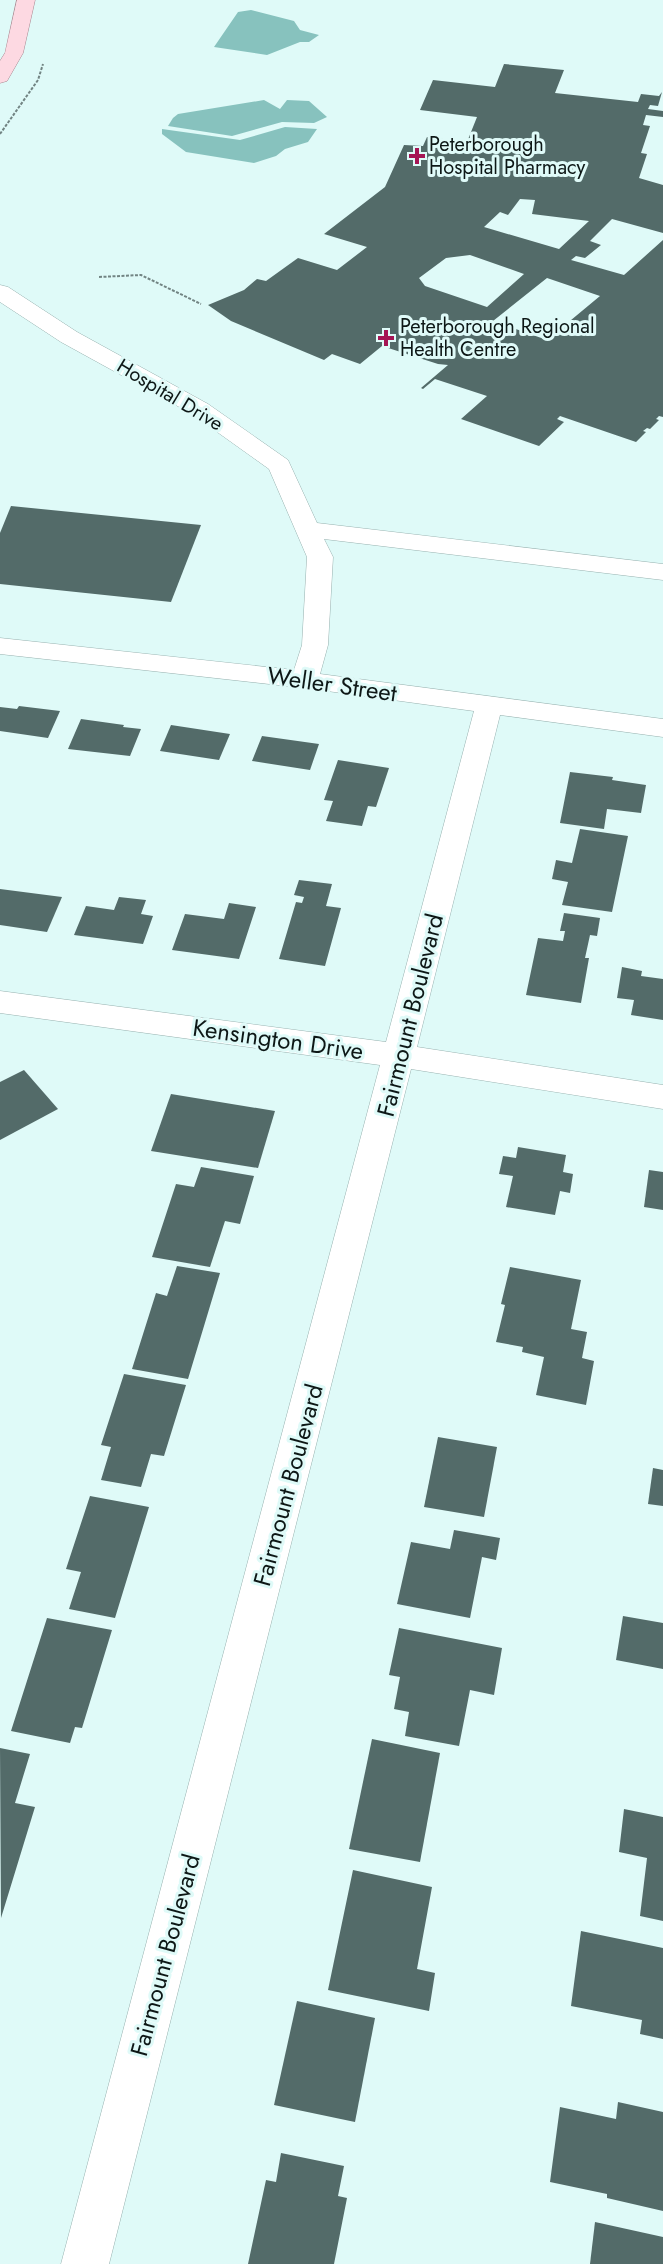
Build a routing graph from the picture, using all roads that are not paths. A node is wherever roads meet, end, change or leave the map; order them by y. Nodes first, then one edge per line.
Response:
1 (26, 0) edge
2 (0, 77) edge
3 (0, 292) edge
4 (308, 529) junction
5 (663, 573) edge
6 (0, 646) edge
7 (305, 680) junction
8 (489, 706) junction
9 (663, 728) edge
10 (0, 1002) edge
11 (400, 1056) junction
12 (663, 1097) edge
13 (85, 2264) edge

1 - 2 main road
3 - 4 street, Hospital Drive
4 - 5 street
4 - 7 street, Hospital Drive
6 - 7 street, Weller Street
7 - 8 street, Weller Street
8 - 9 street, Weller Street
8 - 11 street, Fairmount Boulevard
10 - 11 street, Kensington Drive
11 - 12 street, Kensington Drive
11 - 13 street, Fairmount Boulevard

